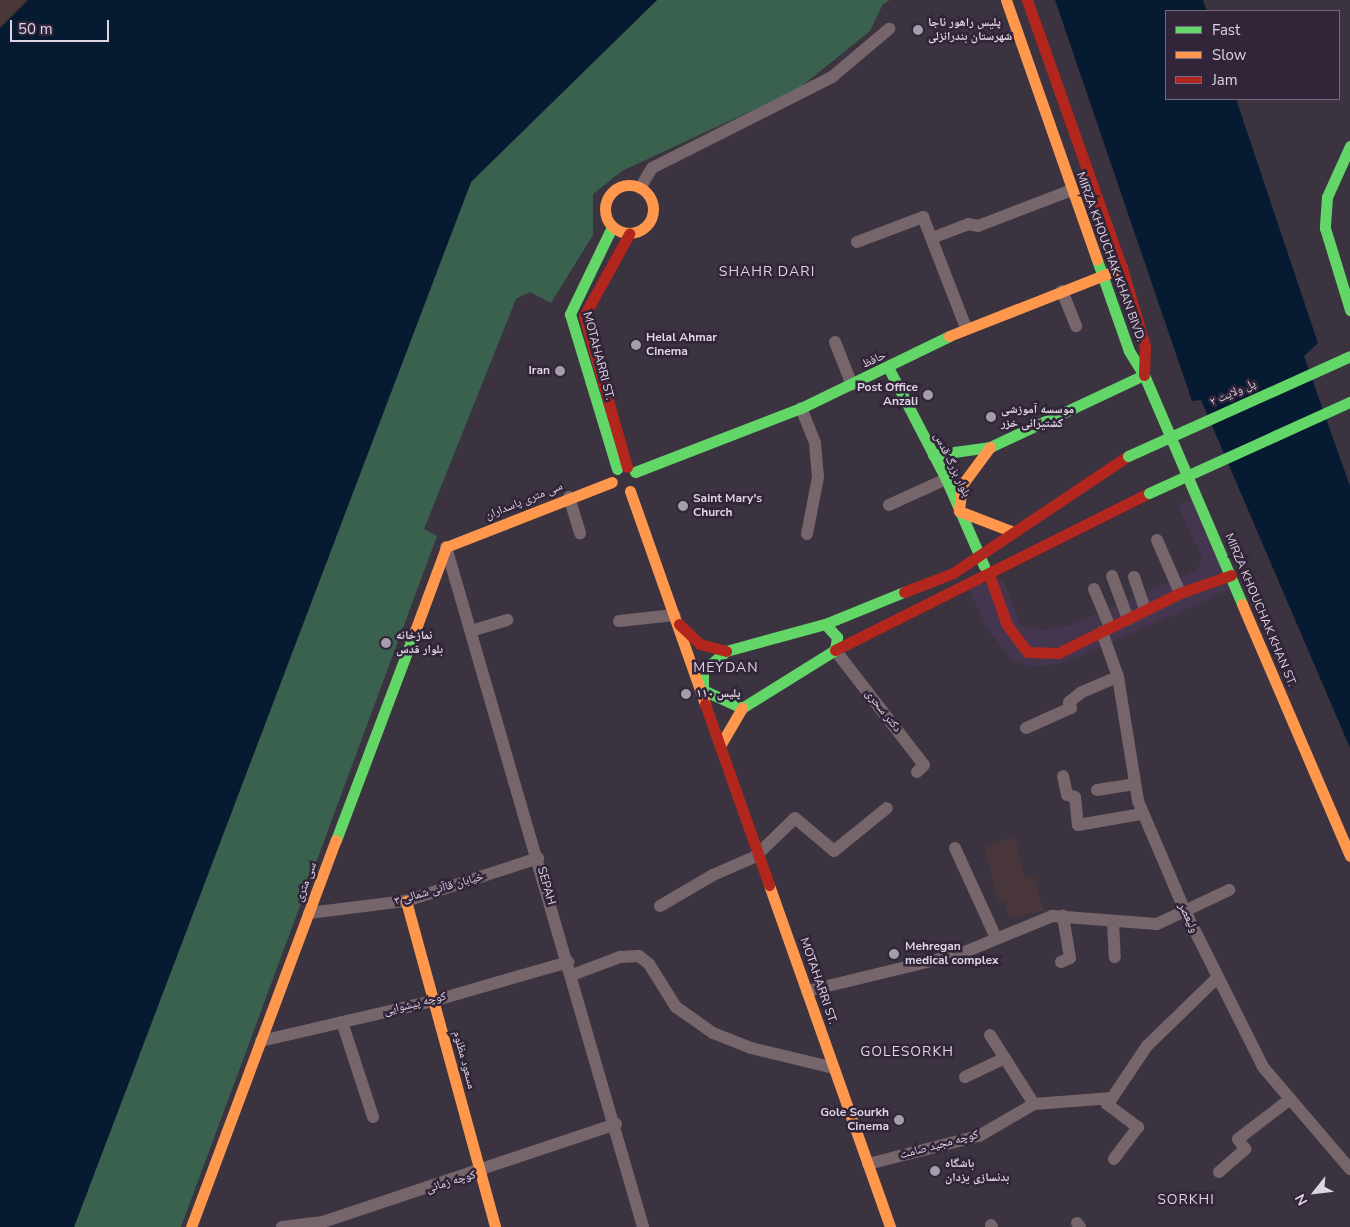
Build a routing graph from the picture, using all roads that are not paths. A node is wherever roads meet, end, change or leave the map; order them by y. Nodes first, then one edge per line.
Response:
1 (1006, 0) edge
2 (1027, 0) edge
3 (1036, 26) junction
4 (889, 29) dead end
5 (1017, 33) junction
6 (1062, 100) junction
7 (1043, 107) junction
8 (1350, 146) edge
9 (1091, 183) junction
10 (640, 188) junction
11 (1072, 190) junction
12 (612, 227) junction
13 (629, 234) junction
14 (932, 238) junction
15 (857, 242) dead end
16 (1122, 268) junction
17 (1104, 275) junction
18 (1062, 291) junction
19 (1350, 310) edge
20 (1076, 326) dead end
21 (966, 328) junction
22 (835, 342) dead end
23 (1350, 356) edge
24 (888, 369) junction
25 (1144, 375) junction
26 (852, 385) junction
27 (1350, 402) edge
28 (801, 408) junction
29 (990, 448) junction
30 (933, 455) junction
31 (626, 469) junction
32 (946, 479) junction
33 (612, 482) junction
34 (630, 491) junction
35 (569, 497) junction
36 (889, 505) dead end
37 (959, 512) junction
38 (1011, 531) junction
39 (580, 533) dead end
40 (807, 534) dead end
41 (1157, 540) dead end
42 (446, 547) junction
43 (980, 559) junction
44 (988, 574) junction
45 (1230, 575) junction
46 (1112, 576) dead end
47 (1134, 577) dead end
48 (1094, 589) dead end
49 (1180, 593) junction
50 (1145, 610) junction
51 (1128, 618) junction
52 (677, 619) junction
53 (507, 620) dead end
54 (619, 622) dead end
55 (825, 624) junction
56 (1106, 630) junction
57 (471, 632) junction
58 (836, 650) junction
59 (726, 651) junction
60 (1118, 677) junction
61 (703, 690) junction
62 (742, 708) junction
63 (1026, 728) dead end
64 (721, 744) junction
65 (917, 772) dead end
66 (1063, 776) dead end
67 (1135, 784) junction
68 (1097, 790) dead end
69 (886, 808) dead end
70 (1142, 814) junction
71 (955, 848) dead end
72 (759, 854) junction
73 (1350, 856) edge
74 (538, 858) junction
75 (1229, 890) dead end
76 (406, 901) junction
77 (660, 906) dead end
78 (1185, 911) junction
79 (309, 913) junction
80 (1063, 916) junction
81 (1113, 923) junction
82 (996, 938) junction
83 (1115, 957) dead end
84 (568, 962) junction
85 (1061, 962) dead end
86 (572, 975) junction
87 (1217, 978) junction
88 (807, 991) junction
89 (433, 1001) junction
90 (342, 1022) junction
91 (990, 1035) dead end
92 (261, 1041) junction
93 (1005, 1058) junction
94 (834, 1068) junction
95 (965, 1077) dead end
96 (1112, 1098) junction
97 (1289, 1100) junction
98 (1034, 1104) junction
99 (373, 1117) dead end
100 (616, 1124) junction
101 (1114, 1159) dead end
102 (868, 1164) junction
103 (1350, 1169) edge
104 (1219, 1172) dead end
105 (480, 1173) junction
106 (324, 1224) edge
107 (191, 1227) edge
108 (282, 1227) edge
109 (495, 1227) edge
110 (643, 1227) edge
111 (890, 1227) edge

1 - 5 street, MIRZA KHOUCHAK KHAN BIVD.
2 - 3 street, MIRZA KHOUCHAK KHAN BIVD.
3 - 5 street
3 - 6 street, MIRZA KHOUCHAK KHAN BIVD.
4 - 10 street
5 - 7 street, MIRZA KHOUCHAK KHAN BIVD.
6 - 7 street
6 - 9 street, MIRZA KHOUCHAK KHAN BIVD.
7 - 11 street, MIRZA KHOUCHAK KHAN BIVD.
8 - 19 street
9 - 11 street
9 - 16 street, MIRZA KHOUCHAK KHAN BIVD.
10 - 12 street
10 - 13 street
11 - 14 street
11 - 17 street, MIRZA KHOUCHAK KHAN BIVD.
12 - 13 street
12 - 31 street, MOTAHARRI ST.
13 - 31 street, MOTAHARRI ST.
14 - 15 street
14 - 21 street
16 - 17 street, حافظ
16 - 25 street, MIRZA KHOUCHAK KHAN BIVD.
17 - 18 street, حافظ
17 - 25 street, MIRZA KHOUCHAK KHAN BIVD.
18 - 20 street
18 - 21 street, حافظ
21 - 24 street, حافظ
22 - 26 street
23 - 38 street, پل ولایت ۲, bridge
24 - 26 street, حافظ
24 - 30 street, بلوار بزرگ قدس
25 - 29 street
25 - 45 street, MIRZA KHOUCHAK KHAN ST.
26 - 28 street, حافظ
27 - 44 street, bridge
28 - 31 street, حافظ
28 - 40 street
29 - 30 street
29 - 37 street
30 - 32 street, بلوار بزرگ قدس
31 - 33 street
31 - 34 street
32 - 36 street
32 - 37 street, بلوار بزرگ قدس
33 - 34 street
33 - 35 street, سی متری پاسداران
34 - 52 street
35 - 39 street
35 - 42 street, سی متری پاسداران
37 - 38 street
37 - 43 street, بلوار بزرگ قدس
38 - 43 street, پل ولایت ۲
41 - 49 street
42 - 57 street, SEPAH
42 - 79 street, سی متری
43 - 44 street, بلوار بزرگ قدس
43 - 55 street, پل ولایت ۲
44 - 56 street, بلوار بزرگ قدس
44 - 58 street
45 - 49 street
45 - 73 street, MIRZA KHOUCHAK KHAN ST.
46 - 51 street
47 - 50 street
48 - 56 street, ولیعصر
49 - 50 street
50 - 51 street
51 - 56 street
52 - 54 street
52 - 59 street
52 - 61 street
53 - 57 street
55 - 58 street
55 - 59 street, پل ولایت ۲
56 - 60 street, ولیعصر
57 - 74 street, SEPAH
58 - 62 street
58 - 65 street, دکتر سحری
59 - 61 street
60 - 63 street
60 - 67 street, ولیعصر
61 - 62 street
61 - 64 street, MOTAHARRI ST.
62 - 64 street
64 - 72 street, MOTAHARRI ST.
66 - 70 street
67 - 68 street
67 - 70 street, ولیعصر
69 - 72 street
70 - 78 street, ولیعصر
71 - 82 street
72 - 77 street
72 - 88 street, MOTAHARRI ST.
74 - 76 street, خیابان قاآنی شمالی ۳
74 - 84 street, SEPAH
75 - 78 street
76 - 79 street, خیابان قاآنی شمالی ۳
76 - 89 street, مسعود مظلوم
78 - 81 street
78 - 87 street, ولیعصر
79 - 92 street, سی متری
80 - 81 street
80 - 82 street
80 - 85 street
81 - 83 street
82 - 88 street
84 - 86 street, SEPAH
84 - 89 street, کوچه پیشوایی
86 - 94 street
86 - 100 street, SEPAH
87 - 96 street
87 - 97 street, ولیعصر
88 - 94 street, MOTAHARRI ST.
89 - 90 street, کوچه پیشوایی
89 - 105 street, مسعود مظلوم
90 - 92 street, کوچه پیشوایی
90 - 99 street
91 - 93 street
92 - 107 street, سی متری
93 - 95 street
93 - 98 street
94 - 102 street, MOTAHARRI ST.
96 - 98 street, کوچه مجید صامت
96 - 101 street
97 - 103 street, ولیعصر
97 - 104 street
98 - 102 street, کوچه مجید صامت
100 - 105 street, کوچه زمانی
100 - 110 street, SEPAH
102 - 111 street, MOTAHARRI ST.
105 - 106 street, کوچه زمانی
105 - 109 street, مسعود مظلوم
106 - 108 street, کوچه زمانی

